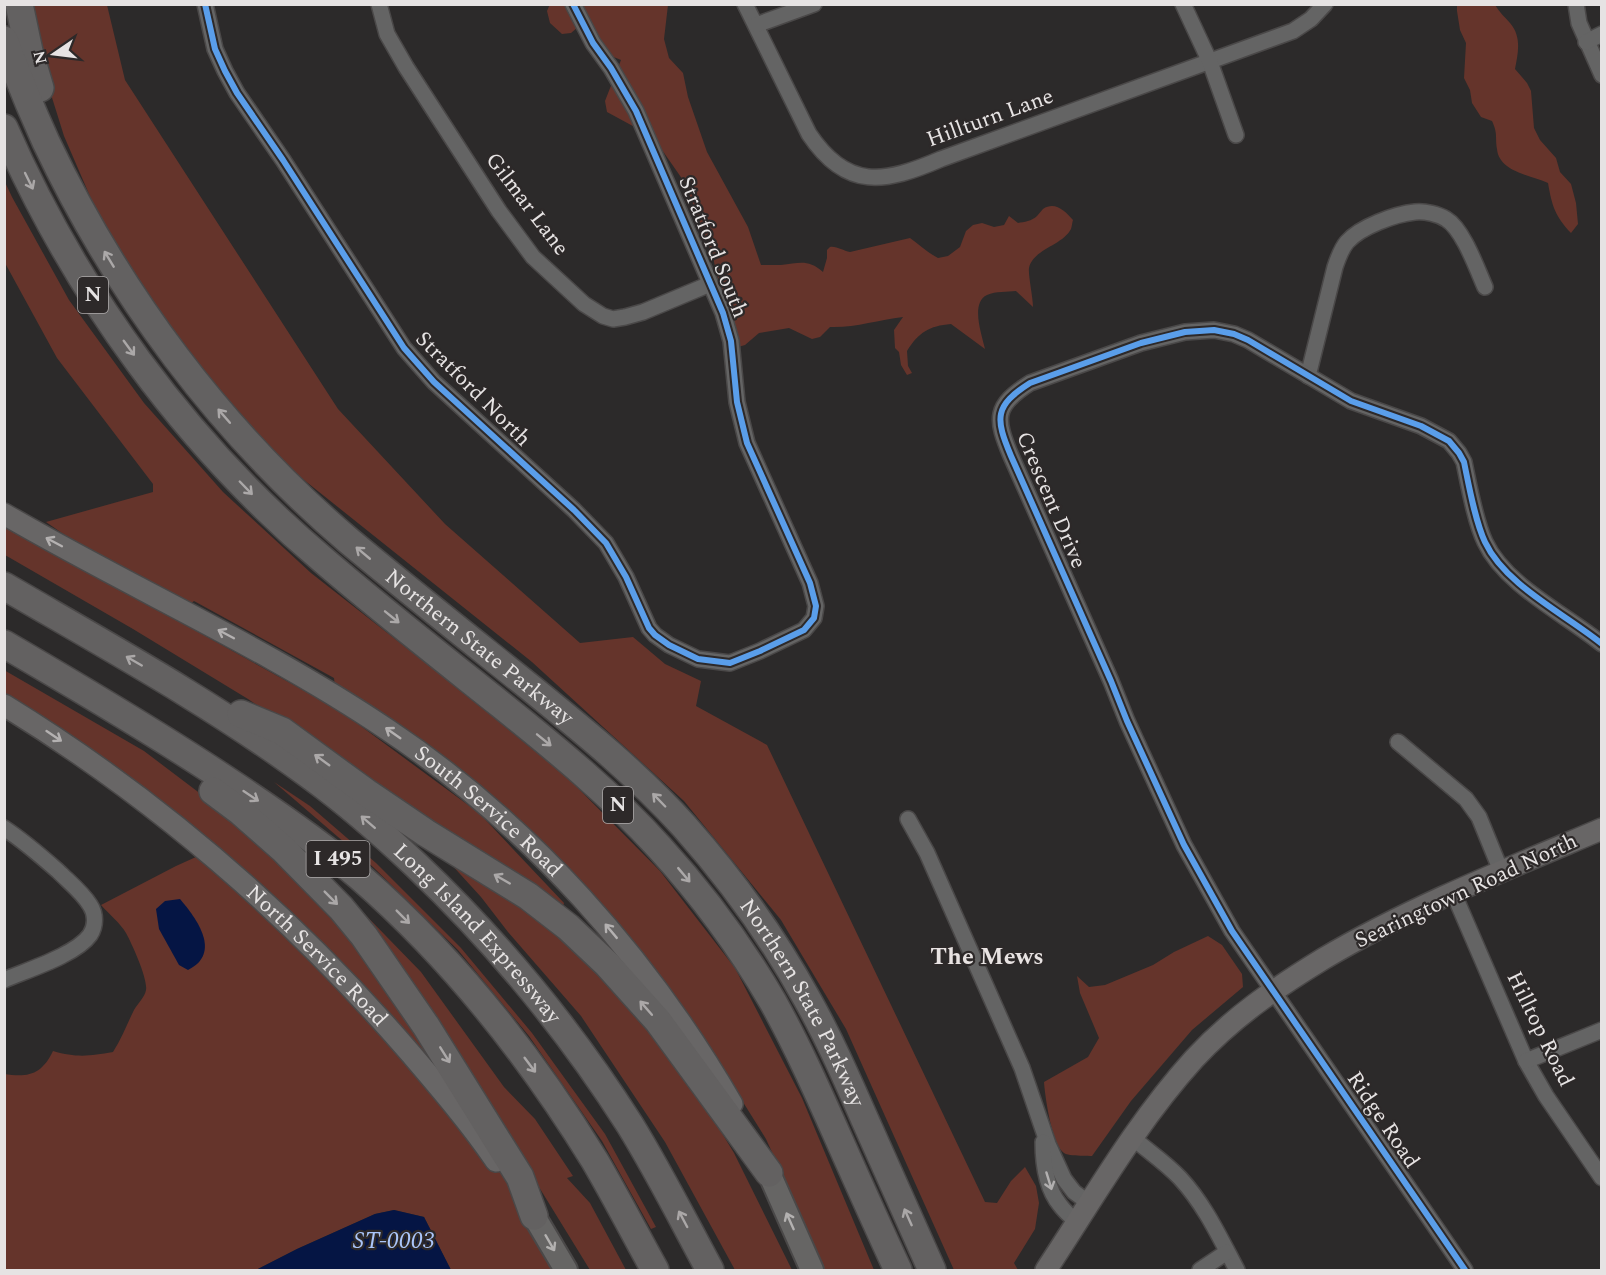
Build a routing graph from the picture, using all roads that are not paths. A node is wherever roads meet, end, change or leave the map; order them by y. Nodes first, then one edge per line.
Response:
1 (19, 4) edge
2 (205, 4) edge
3 (379, 4) edge
4 (573, 4) edge
5 (745, 4) edge
6 (814, 4) edge
7 (1183, 4) edge
8 (1325, 4) edge
9 (1576, 4) edge
10 (756, 25) junction
11 (1602, 34) edge
12 (4, 40) edge
13 (1586, 42) junction
14 (1210, 62) junction
15 (1602, 75) edge
16 (4, 128) edge
17 (1236, 135) dead end
18 (69, 188) junction
19 (710, 284) junction
20 (1485, 287) dead end
21 (1308, 375) junction
22 (4, 514) edge
23 (4, 586) edge
24 (814, 618) joint
25 (4, 644) edge
26 (1602, 644) edge
27 (184, 691) junction
28 (4, 705) edge
29 (1398, 742) dead end
30 (909, 819) dead end
31 (4, 828) edge
32 (1602, 829) edge
33 (1501, 871) junction
34 (1453, 892) junction
35 (4, 980) edge
36 (1272, 990) junction
37 (1602, 1030) edge
38 (1526, 1061) junction
39 (1043, 1130) junction
40 (1133, 1137) junction
41 (769, 1173) junction
42 (1602, 1178) edge
43 (1089, 1203) junction
44 (534, 1216) junction
45 (1077, 1222) junction
46 (1227, 1252) junction
47 (566, 1270) edge
48 (655, 1270) edge
49 (710, 1270) edge
50 (812, 1270) edge
51 (898, 1270) edge
52 (932, 1270) edge
53 (1046, 1270) edge
54 (1200, 1270) edge
55 (1237, 1270) edge
56 (1465, 1270) edge

1 - 18 highway
2 - 24 street, Stratford North
3 - 19 street, Gilmar Lane
4 - 19 street, Stratford South
5 - 10 street, Hillturn Lane
6 - 10 street
7 - 14 street
8 - 14 street, Hillturn Lane
9 - 13 street
10 - 14 street, Hillturn Lane
11 - 13 street
12 - 18 highway, Northern State Parkway / N
13 - 15 street
14 - 17 street
16 -> 51 highway, Northern State Parkway / N
52 -> 18 highway, Northern State Parkway / N
19 - 24 street, Stratford South
20 - 21 street
21 - 26 street, Crescent Drive
21 - 36 street, Crescent Drive
41 -> 22 main road, South Service Road
27 -> 23 highway, Long Island Expressway / I 495
25 -> 44 highway
25 -> 48 highway, Long Island Expressway / I 495
41 -> 27 highway
49 -> 27 highway, Long Island Expressway / I 495
28 -> 44 main road, North Service Road
29 - 33 street
30 - 39 street
31 - 35 street
32 - 33 main road, Searingtown Road North
33 - 34 main road, Searingtown Road North
34 - 36 main road, Searingtown Road North
34 - 38 street, Hilltop Road
36 - 40 main road, Searingtown Road North
36 - 56 street, Ridge Road
37 - 38 street
38 - 42 street, Hilltop Road
39 - 43 street
39 -> 45 street
40 - 43 main road, Searingtown Road North
40 - 46 street
50 -> 41 main road, South Service Road
43 - 45 main road, Searingtown Road North
44 -> 47 main road, North Service Road
45 - 53 main road, Searingtown Road North
46 - 54 street
46 - 55 street

